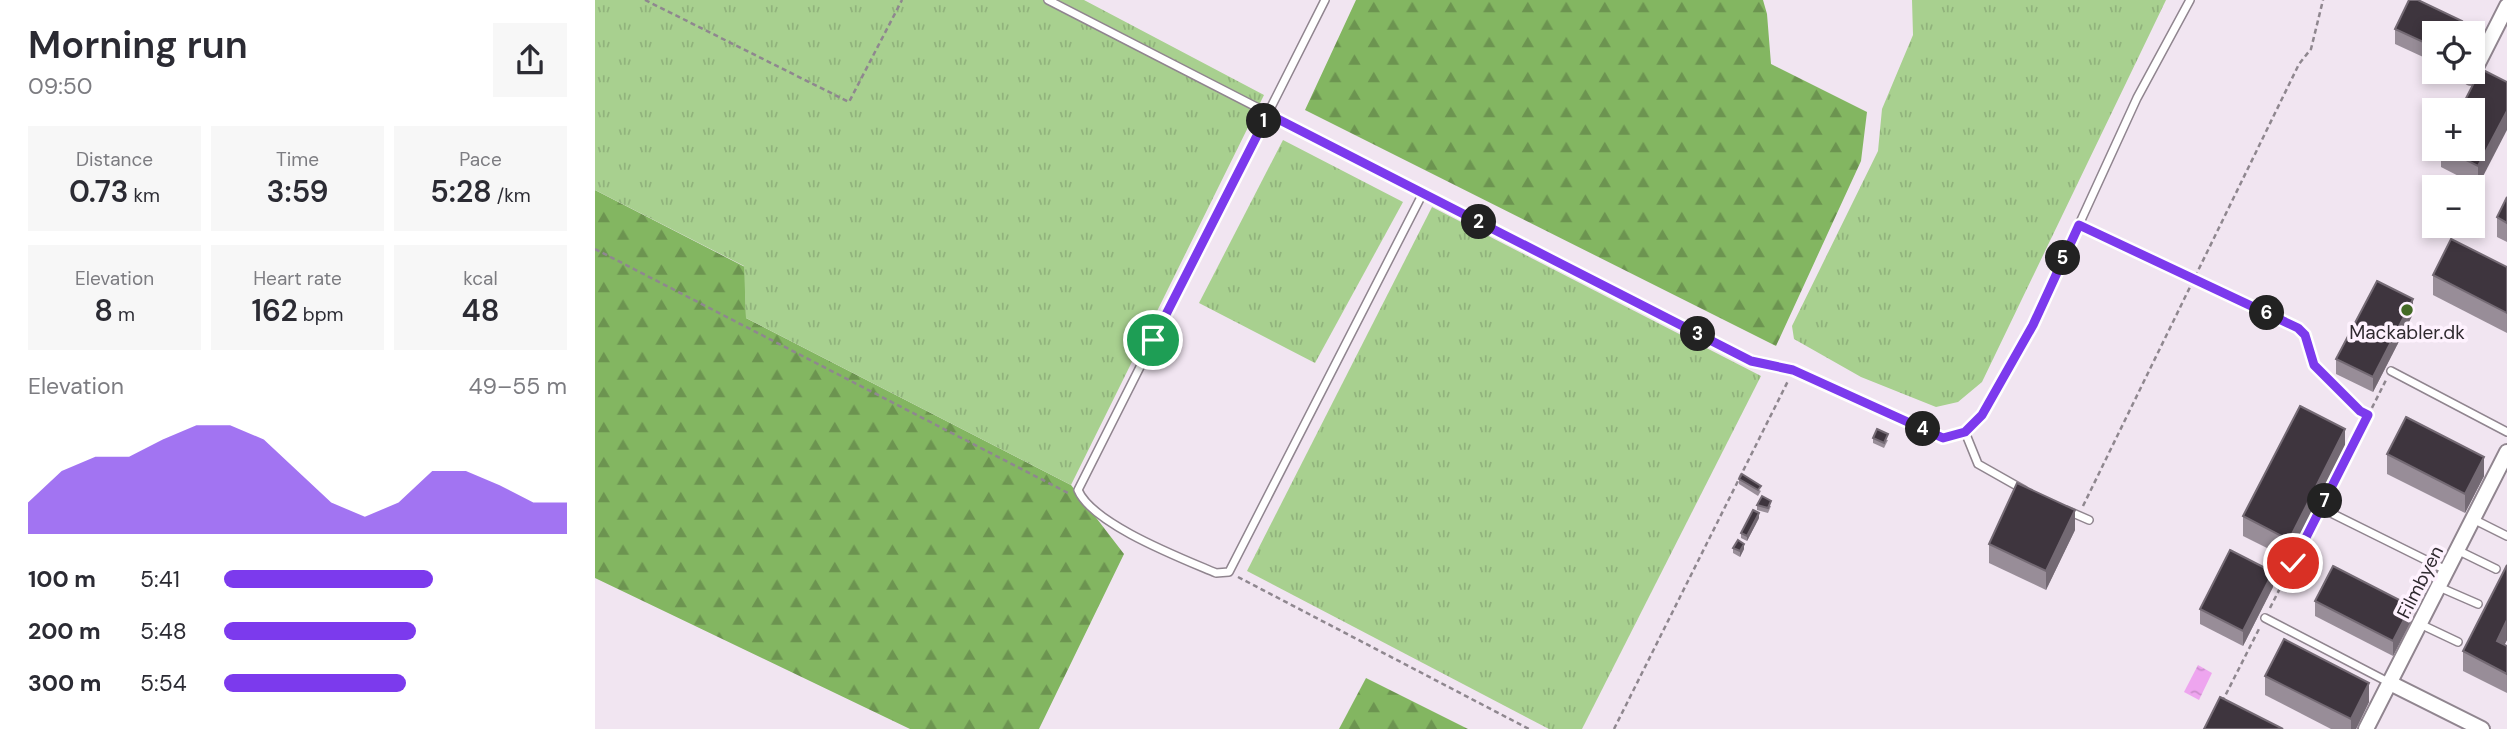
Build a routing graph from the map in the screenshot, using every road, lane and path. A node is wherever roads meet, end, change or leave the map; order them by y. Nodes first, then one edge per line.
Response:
1 (645, 0) edge
2 (902, 0) edge
3 (1048, 0) edge
4 (1325, 0) edge
5 (2190, 0) edge
6 (2323, 0) edge
7 (2507, 6) edge
8 (2485, 49) edge
9 (1268, 114) junction
10 (1423, 193) junction
11 (2079, 225) junction
12 (595, 249) edge
13 (2195, 278) junction
14 (1793, 370) junction
15 (2391, 371) joint
16 (2368, 415) junction
17 (1965, 432) junction
18 (2507, 432) edge
19 (2507, 452) edge
20 (2028, 492) edge
21 (1082, 501) junction
22 (2054, 504) edge
23 (2321, 508) junction
24 (2079, 516) junction
25 (2473, 519) junction
26 (2089, 520) dead end
27 (2507, 536) edge
28 (2457, 550) junction
29 (2496, 569) dead end
30 (2447, 570) junction
31 (1229, 572) junction
32 (2439, 587) junction
33 (2478, 604) dead end
34 (2265, 618) junction
35 (2420, 624) junction
36 (2458, 642) dead end
37 (2390, 683) junction
38 (2221, 704) edge
39 (1529, 729) edge
40 (1614, 729) edge
41 (2367, 729) edge
42 (2482, 729) edge

1 - 2 path
3 - 9 lane
4 - 9 lane
5 - 11 lane
6 - 13 path
7 - 8 street
9 - 10 lane
9 - 21 lane
10 - 14 lane
10 - 31 lane
11 - 13 path
11 - 17 lane
12 - 21 path
13 - 16 path
13 - 24 path
14 - 17 lane
14 - 40 path
15 - 16 path
15 - 18 lane
16 - 23 path
17 - 20 lane
19 - 25 street, Filmbyen
21 - 31 lane
22 - 24 lane
23 - 30 lane
23 - 34 path
24 - 26 lane
25 - 27 lane
25 - 28 street, Filmbyen
28 - 29 lane
28 - 30 street, Filmbyen
30 - 32 street, Filmbyen
31 - 39 path
32 - 33 lane
32 - 35 street, Filmbyen
34 - 37 lane
34 - 38 path
35 - 36 lane
35 - 37 street, Filmbyen
37 - 41 street, Filmbyen
37 - 42 street

